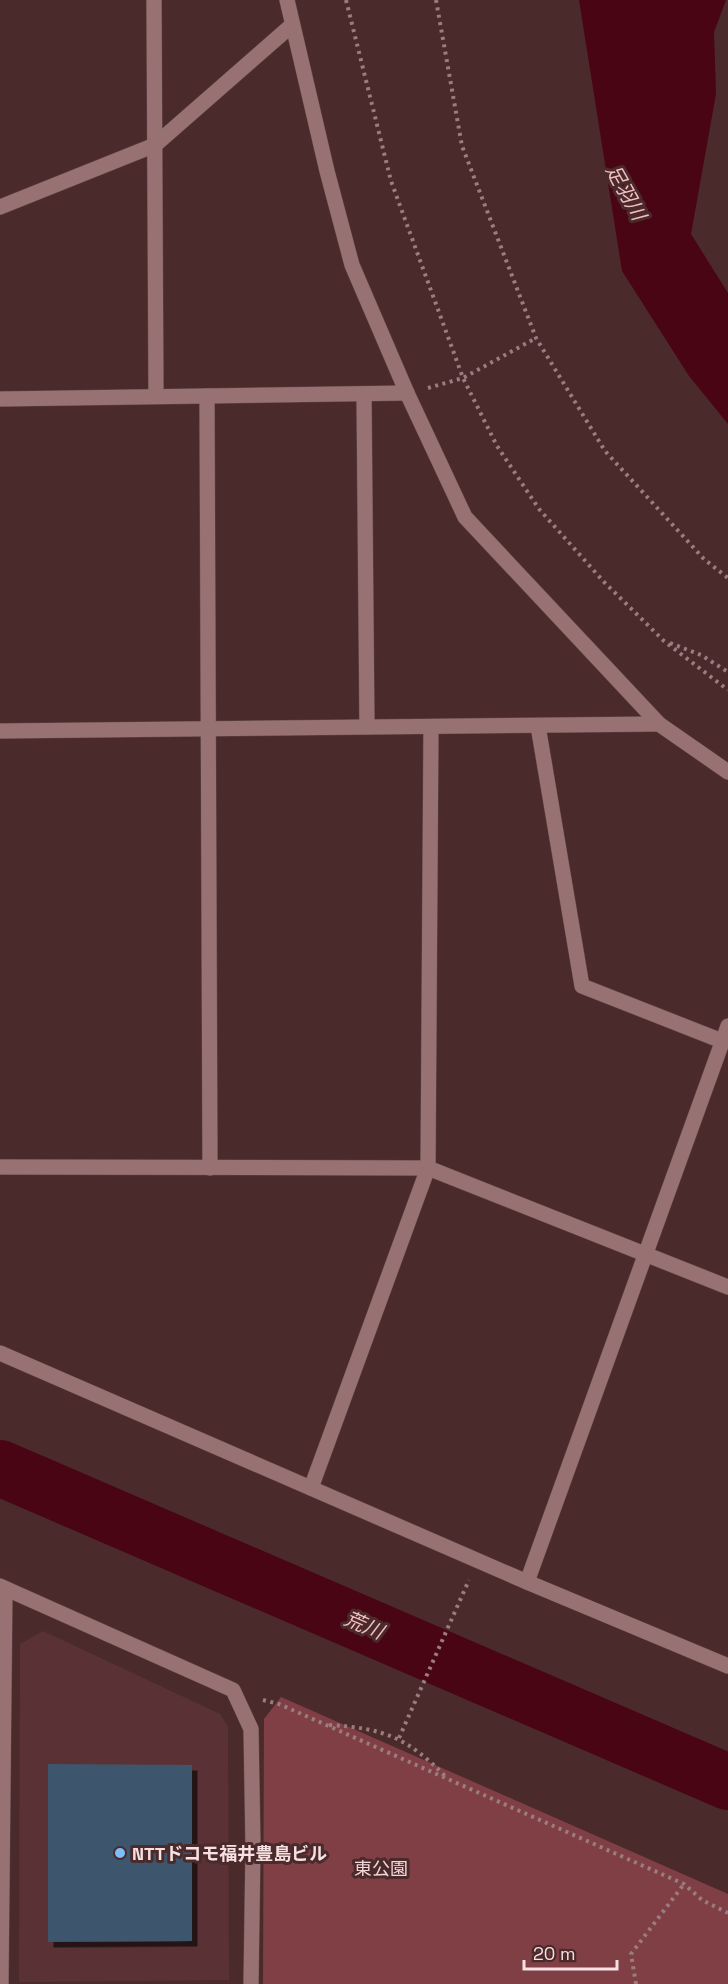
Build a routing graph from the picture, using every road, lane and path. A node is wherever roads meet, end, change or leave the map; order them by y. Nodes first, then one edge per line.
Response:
1 (154, 0) edge
2 (288, 0) edge
3 (346, 0) edge
4 (436, 0) edge
5 (292, 25) junction
6 (155, 145) junction
7 (0, 207) edge
8 (536, 338) junction
9 (463, 378) junction
10 (407, 393) junction
11 (364, 394) junction
12 (156, 396) junction
13 (207, 396) junction
14 (0, 399) edge
15 (728, 578) edge
16 (664, 641) junction
17 (728, 672) edge
18 (728, 690) edge
19 (659, 724) junction
20 (538, 726) junction
21 (367, 727) junction
22 (431, 727) junction
23 (208, 729) junction
24 (0, 731) edge
25 (728, 771) edge
26 (728, 1026) edge
27 (722, 1041) junction
28 (0, 1167) edge
29 (210, 1168) junction
30 (428, 1168) junction
31 (645, 1254) junction
32 (728, 1287) edge
33 (0, 1353) edge
34 (311, 1488) junction
35 (470, 1579) dead end
36 (527, 1582) junction
37 (3, 1587) edge
38 (728, 1666) edge
39 (233, 1690) junction
40 (325, 1725) junction
41 (399, 1738) junction
42 (449, 1780) junction
43 (684, 1884) junction
44 (1, 1888) edge
45 (728, 1913) edge
46 (1, 1984) edge
47 (251, 1984) edge
48 (636, 1984) edge

1 - 6 street
2 - 5 street
3 - 9 path
4 - 8 path
5 - 6 street
5 - 10 street
6 - 7 street
6 - 12 street
8 - 9 path
8 - 15 path
9 - 10 path
9 - 16 path
10 - 11 street
10 - 19 street
11 - 13 street
11 - 21 street
12 - 13 street
12 - 14 street
13 - 23 street
16 - 17 path
16 - 18 path
19 - 20 street
19 - 25 street
20 - 22 street
20 - 27 street
21 - 22 street
21 - 23 street
22 - 30 street
23 - 24 street
23 - 29 street
26 - 27 street
27 - 31 street
28 - 29 street
29 - 30 street
30 - 31 street
30 - 34 street
31 - 32 street
31 - 36 street
33 - 34 street
34 - 36 street
35 - 41 path
36 - 38 street
37 - 39 street
37 - 44 street
39 - 40 path
39 - 47 street
40 - 41 path
40 - 42 path
41 - 42 path
42 - 43 path
43 - 45 path
43 - 48 path
44 - 46 street

